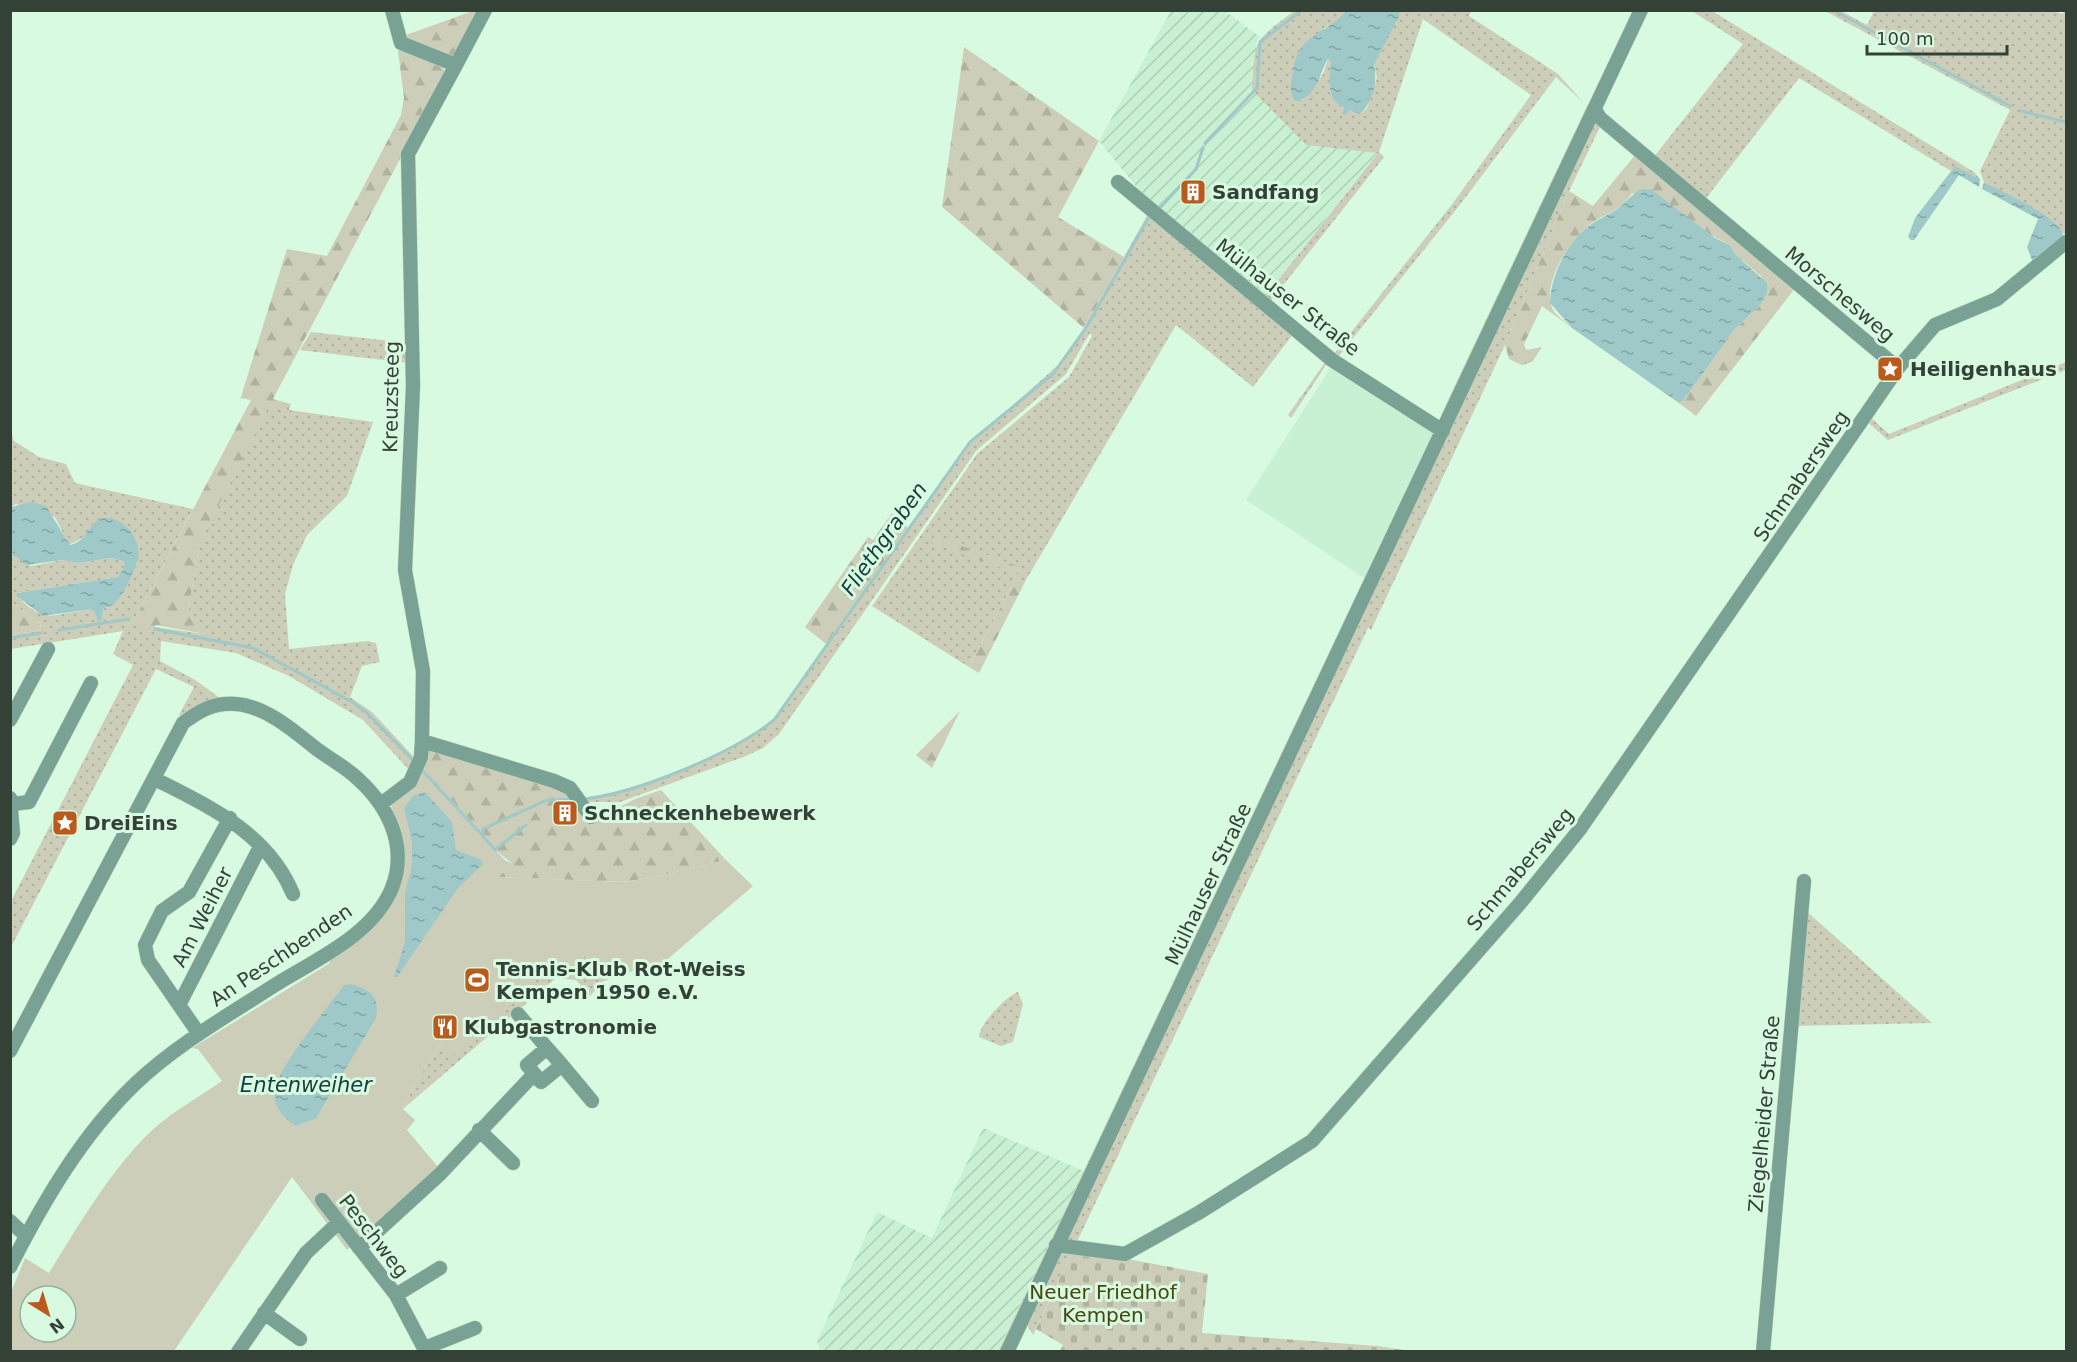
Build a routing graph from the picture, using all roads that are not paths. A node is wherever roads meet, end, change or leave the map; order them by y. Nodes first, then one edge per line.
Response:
1 (392, 10) edge
2 (485, 10) edge
3 (1641, 10) edge
4 (456, 64) junction
5 (1595, 110) junction
6 (1118, 182) dead end
7 (2067, 242) edge
8 (1898, 368) junction
9 (1443, 431) junction
10 (48, 649) dead end
11 (91, 683) dead end
12 (10, 720) edge
13 (422, 741) junction
14 (155, 779) junction
15 (12, 801) edge
16 (381, 804) junction
17 (591, 817) dead end
18 (230, 818) junction
19 (10, 838) edge
20 (260, 847) junction
21 (1804, 881) dead end
22 (293, 894) dead end
23 (179, 1005) junction
24 (518, 1014) dead end
25 (199, 1034) junction
26 (547, 1048) junction
27 (10, 1051) edge
28 (562, 1065) junction
29 (534, 1074) junction
30 (592, 1101) dead end
31 (479, 1130) junction
32 (513, 1163) dead end
33 (322, 1200) dead end
34 (10, 1221) edge
35 (338, 1223) junction
36 (26, 1236) junction
37 (1056, 1245) junction
38 (359, 1248) junction
39 (10, 1267) edge
40 (440, 1268) dead end
41 (396, 1295) junction
42 (264, 1313) junction
43 (475, 1328) dead end
44 (300, 1340) dead end
45 (425, 1350) edge
46 (238, 1352) edge
47 (1007, 1352) edge
48 (1763, 1352) edge

1 - 4 street
2 - 4 street, Kreuzsteeg
3 - 5 street, Mülhauser Straße
4 - 13 street, Kreuzsteeg
5 - 8 street, Morschesweg
5 - 9 street, Mülhauser Straße
6 - 9 street, Mülhauser Straße
7 - 8 street, Morschesweg
8 - 37 street, Schmabersweg
9 - 37 street, Mülhauser Straße
10 - 12 street
11 - 15 street
13 - 16 street, Kreuzsteeg
13 - 17 street
14 - 16 street, An Peschbenden
14 - 18 street
14 - 27 street, An Peschbenden
15 - 19 street
16 - 25 street, An Peschbenden
18 - 20 street
18 - 23 street, Am Weiher
20 - 22 street
20 - 23 street, Am Weiher
21 - 48 street, Ziegelheider Straße
23 - 25 street
24 - 26 street
25 - 36 street, An Peschbenden
26 - 28 street
26 - 29 street
28 - 29 street
28 - 30 street
29 - 31 street
31 - 32 street
31 - 38 street
33 - 35 street, Peschweg
34 - 36 street
35 - 38 street, Peschweg
35 - 42 street
36 - 39 street, An Peschbenden
37 - 47 street, Mülhauser Straße
38 - 41 street, Peschweg
40 - 41 street, Peschweg
41 - 45 street, Peschweg
42 - 44 street
42 - 46 street
43 - 45 street, Peschweg

